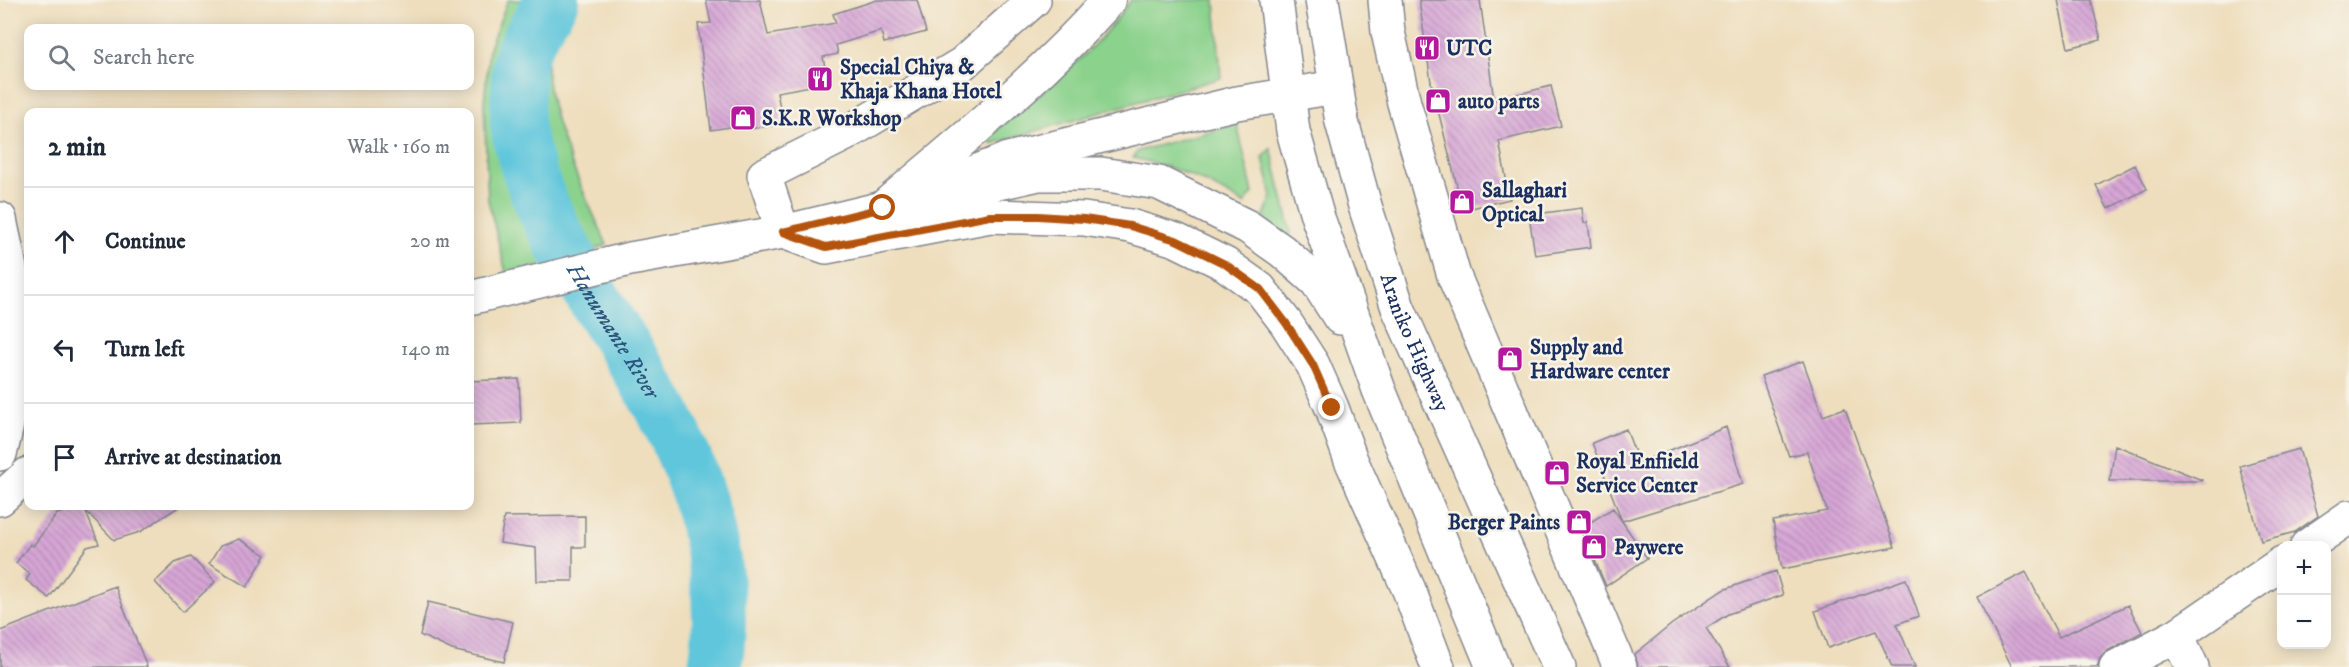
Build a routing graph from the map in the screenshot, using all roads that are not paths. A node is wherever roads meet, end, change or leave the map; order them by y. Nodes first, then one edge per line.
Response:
1 (1034, 0) edge
2 (1109, 0) edge
3 (1276, 0) edge
4 (1322, 0) edge
5 (1385, 0) edge
6 (1336, 87) junction
7 (1288, 94) junction
8 (883, 208) junction
9 (0, 219) edge
10 (783, 232) junction
11 (14, 296) junction
12 (474, 297) edge
13 (24, 319) edge
14 (14, 380) junction
15 (1379, 390) junction
16 (24, 403) edge
17 (0, 454) edge
18 (24, 478) edge
19 (0, 499) edge
20 (2349, 517) edge
21 (2314, 541) edge
22 (2277, 566) edge
23 (1464, 599) junction
24 (2177, 635) junction
25 (1438, 667) edge
26 (1483, 667) edge
27 (1494, 667) edge
28 (1559, 667) edge
29 (1620, 667) edge
30 (2116, 667) edge
31 (2192, 667) edge

1 - 10 main road
2 - 8 main road
3 - 7 main road
4 - 6 main road, Araniko Highway
5 - 29 main road
6 - 7 main road
6 - 28 main road, Araniko Highway
7 - 8 main road
7 - 15 main road
8 - 10 main road
8 - 15 main road
9 - 11 main road
10 - 12 main road
10 - 25 main road
11 - 13 main road
11 - 14 main road
14 - 16 main road
14 - 17 main road
15 - 23 main road
18 - 19 main road
20 - 21 main road
22 - 24 main road
23 - 26 main road
23 - 27 main road
24 - 30 main road
24 - 31 main road

